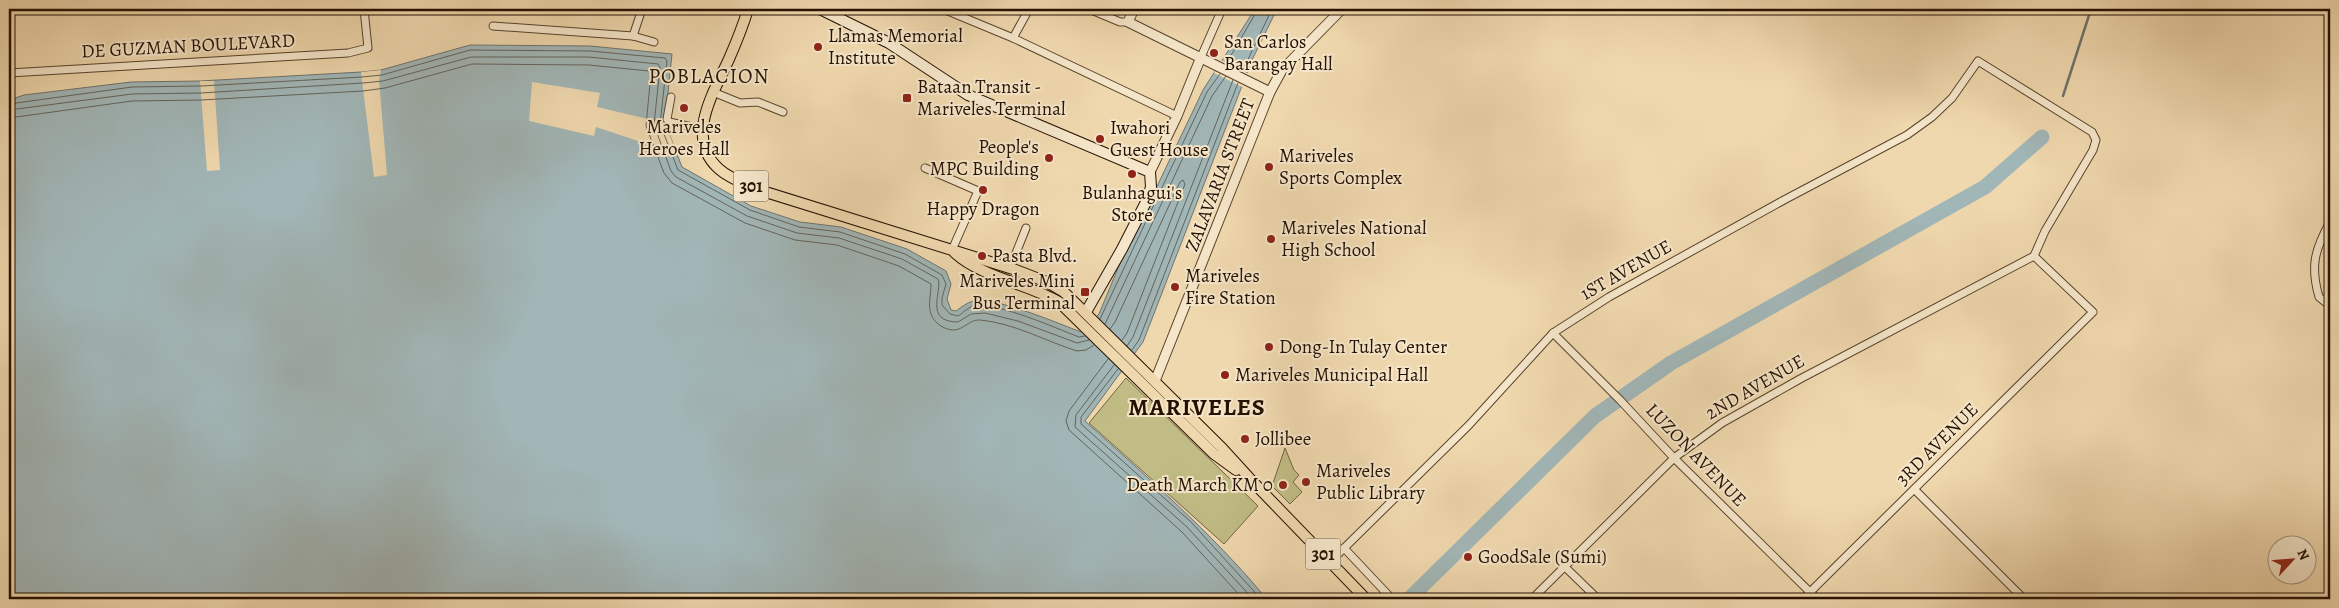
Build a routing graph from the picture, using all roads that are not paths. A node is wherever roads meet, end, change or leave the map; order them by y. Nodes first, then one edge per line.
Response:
1 (364, 9) edge
2 (642, 9) edge
3 (748, 9) edge
4 (820, 9) edge
5 (943, 9) edge
6 (1029, 9) edge
7 (1089, 9) edge
8 (1134, 9) edge
9 (1222, 9) edge
10 (1342, 9) edge
11 (1128, 22) junction
12 (493, 26) dead end
13 (633, 36) junction
14 (1013, 38) junction
15 (654, 42) dead end
16 (1201, 57) junction
17 (9, 73) edge
18 (713, 92) junction
19 (1270, 92) junction
20 (670, 97) dead end
21 (783, 112) dead end
22 (1177, 116) junction
23 (702, 128) junction
24 (925, 168) dead end
25 (1150, 172) junction
26 (2330, 222) edge
27 (1026, 228) dead end
28 (952, 250) junction
29 (2034, 256) junction
30 (1010, 268) junction
31 (2330, 306) edge
32 (1089, 315) junction
33 (1553, 333) junction
34 (1155, 381) junction
35 (1674, 458) junction
36 (1252, 482) junction
37 (1915, 490) junction
38 (1344, 548) junction
39 (1330, 562) junction
40 (1564, 566) junction
41 (1811, 592) junction
42 (1366, 599) edge
43 (1392, 599) edge
44 (1532, 599) edge
45 (1598, 599) edge
46 (1804, 599) edge
47 (1817, 599) edge
48 (2024, 599) edge

1 - 17 street, DE GUZMAN BOULEVARD
2 - 13 street
3 - 18 main road, 301
4 - 25 main road
5 - 14 street
6 - 14 street
7 - 11 street
8 - 11 street
9 - 16 street
10 - 19 street, ZALAVARIA STREET
11 - 16 street
12 - 13 street
13 - 15 street
14 - 22 street
16 - 19 street
16 - 22 street
18 - 21 street
18 - 23 main road, 301
19 - 34 street, ZALAVARIA STREET
20 - 23 street
22 - 25 street
23 - 28 main road, 301
24 - 28 street
25 - 32 main road
26 - 31 street
27 - 30 street
28 - 30 main road, 301
28 - 36 main road, 301
29 - 33 street, 1ST AVENUE
29 - 35 street, 2ND AVENUE
29 - 37 street, 3RD AVENUE
30 - 32 main road, 301
32 - 34 main road, 301
33 - 35 street, LUZON AVENUE
33 - 38 street, 1ST AVENUE
34 - 36 main road, 301
35 - 40 street, 2ND AVENUE
35 - 41 street, LUZON AVENUE
36 - 39 main road, 301
37 - 41 street, 3RD AVENUE
37 - 48 street
38 - 39 street, 1ST AVENUE
38 - 43 street
39 - 42 main road, 301
40 - 44 street, 2ND AVENUE
40 - 45 street
41 - 46 street, 3RD AVENUE
41 - 47 street, LUZON AVENUE

